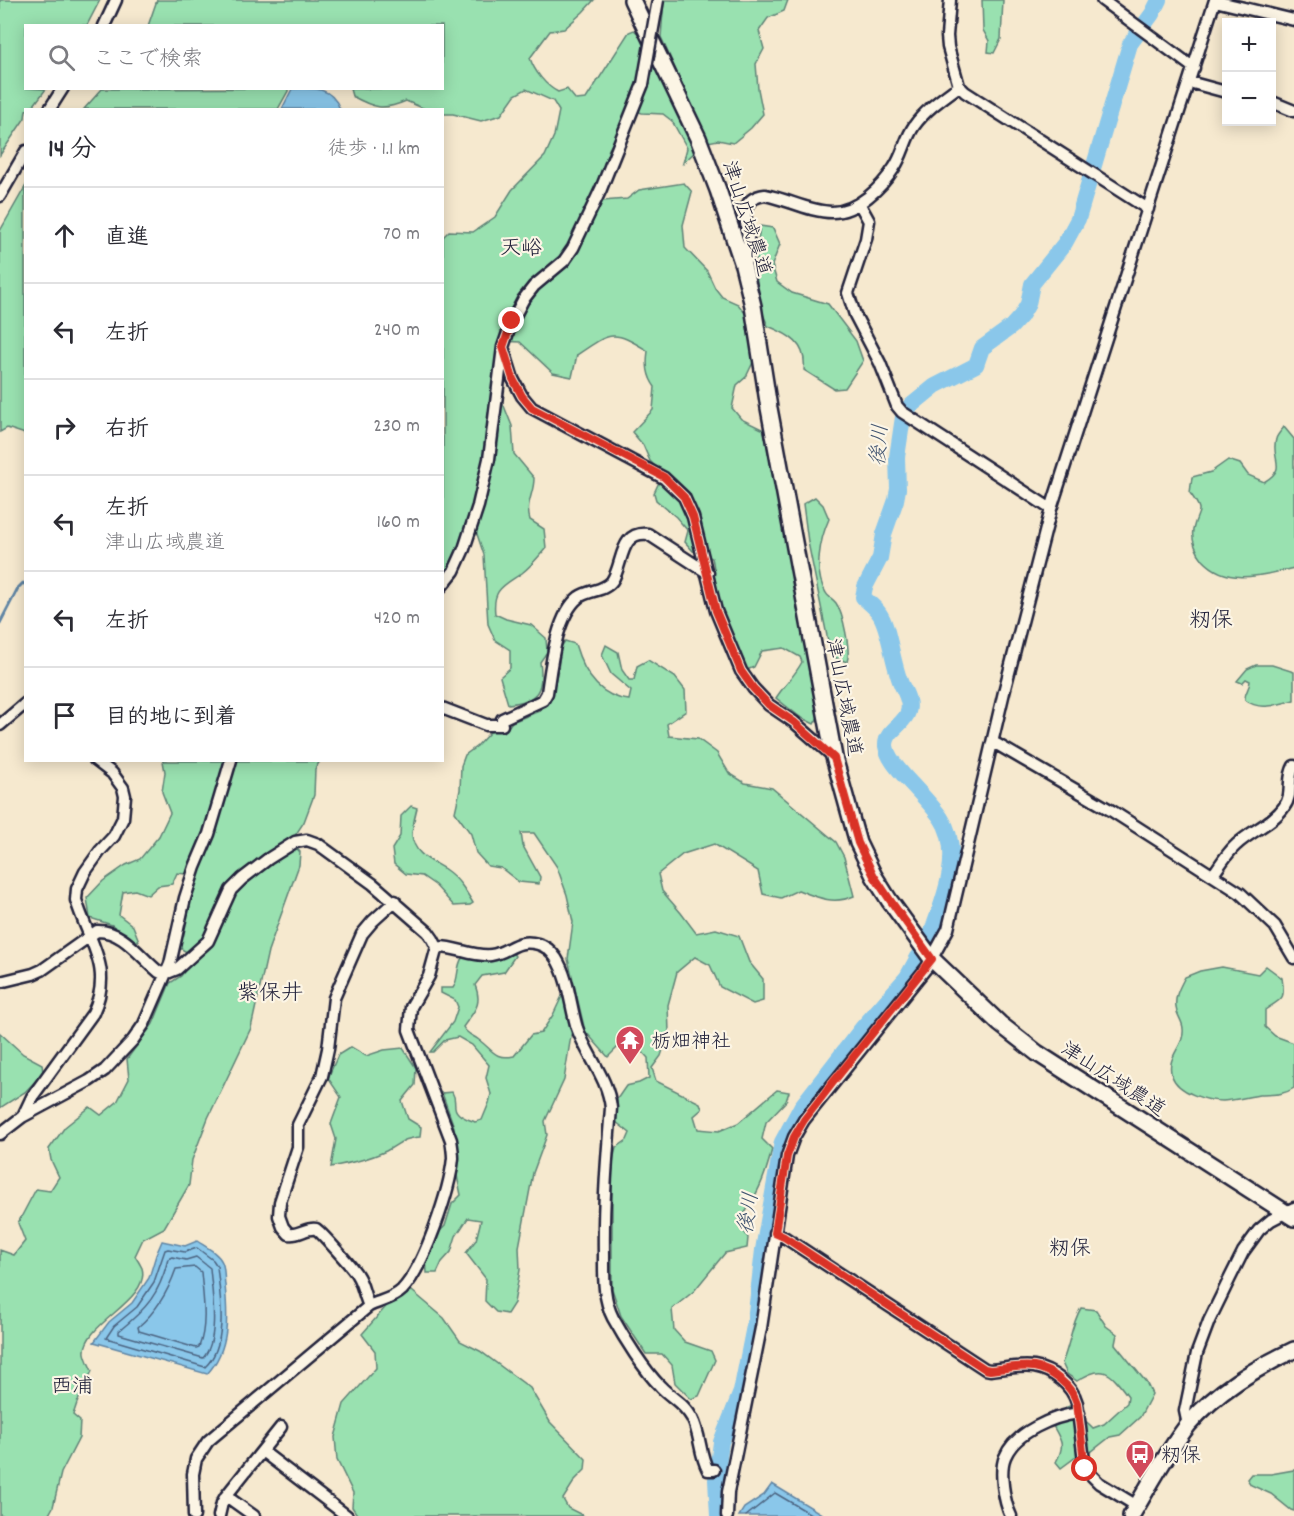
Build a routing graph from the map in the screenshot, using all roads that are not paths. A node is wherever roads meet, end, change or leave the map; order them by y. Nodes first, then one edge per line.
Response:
1 (116, 0) edge
2 (632, 0) edge
3 (658, 0) edge
4 (950, 0) edge
5 (1102, 0) edge
6 (1215, 1) edge
7 (1294, 20) edge
8 (105, 24) edge
9 (1194, 68) junction
10 (1189, 82) junction
11 (959, 86) junction
12 (62, 90) edge
13 (1222, 91) edge
14 (1276, 104) edge
15 (50, 108) edge
16 (1294, 111) edge
17 (24, 154) edge
18 (0, 196) edge
19 (859, 203) junction
20 (1148, 209) junction
21 (743, 265) junction
22 (503, 347) junction
23 (1051, 509) junction
24 (708, 573) junction
25 (444, 584) edge
26 (24, 705) edge
27 (444, 709) edge
28 (0, 725) edge
29 (993, 742) junction
30 (834, 758) junction
31 (98, 762) edge
32 (230, 762) edge
33 (1294, 766) edge
34 (1213, 875) junction
35 (395, 902) junction
36 (88, 936) junction
37 (437, 946) junction
38 (1294, 958) edge
39 (932, 959) junction
40 (167, 973) junction
41 (0, 982) edge
42 (22, 1117) junction
43 (0, 1134) edge
44 (1291, 1212) edge
45 (775, 1233) junction
46 (369, 1306) junction
47 (1294, 1350) edge
48 (1079, 1413) junction
49 (1188, 1425) junction
50 (281, 1427) dead end
51 (262, 1451) junction
52 (714, 1470) dead end
53 (226, 1496) junction
54 (1134, 1511) edge
55 (194, 1516) edge
56 (219, 1516) edge
57 (255, 1516) edge
58 (346, 1516) edge
59 (727, 1516) edge
60 (1011, 1516) edge

1 - 8 street
2 - 21 street, 津山広域農道
3 - 22 street, bridge
4 - 11 street
5 - 9 street
6 - 7 street
6 - 9 street
9 - 10 street
10 - 13 street
10 - 20 street
11 - 19 street
11 - 20 street
12 - 15 street
14 - 16 street
17 - 18 street
19 - 21 street
19 - 23 street
20 - 23 street
21 - 30 street, 津山広域農道
22 - 24 street
22 - 25 street
23 - 29 street
24 - 27 street
24 - 30 street
26 - 28 street
29 - 34 street
29 - 39 street
30 - 39 street, 津山広域農道
31 - 36 street
32 - 40 street
33 - 34 street
34 - 38 street
35 - 37 street
35 - 40 street
35 - 46 street
36 - 40 street
36 - 41 street
36 - 42 street
37 - 46 street
37 - 52 street
39 - 44 street, 津山広域農道
39 - 45 street
40 - 42 street
42 - 43 street
44 - 49 street
45 - 48 street
45 - 59 street
46 - 55 street
47 - 49 street
48 - 54 street
48 - 60 street
49 - 54 street
50 - 51 street
51 - 53 street
51 - 58 street
53 - 56 street
53 - 57 street

